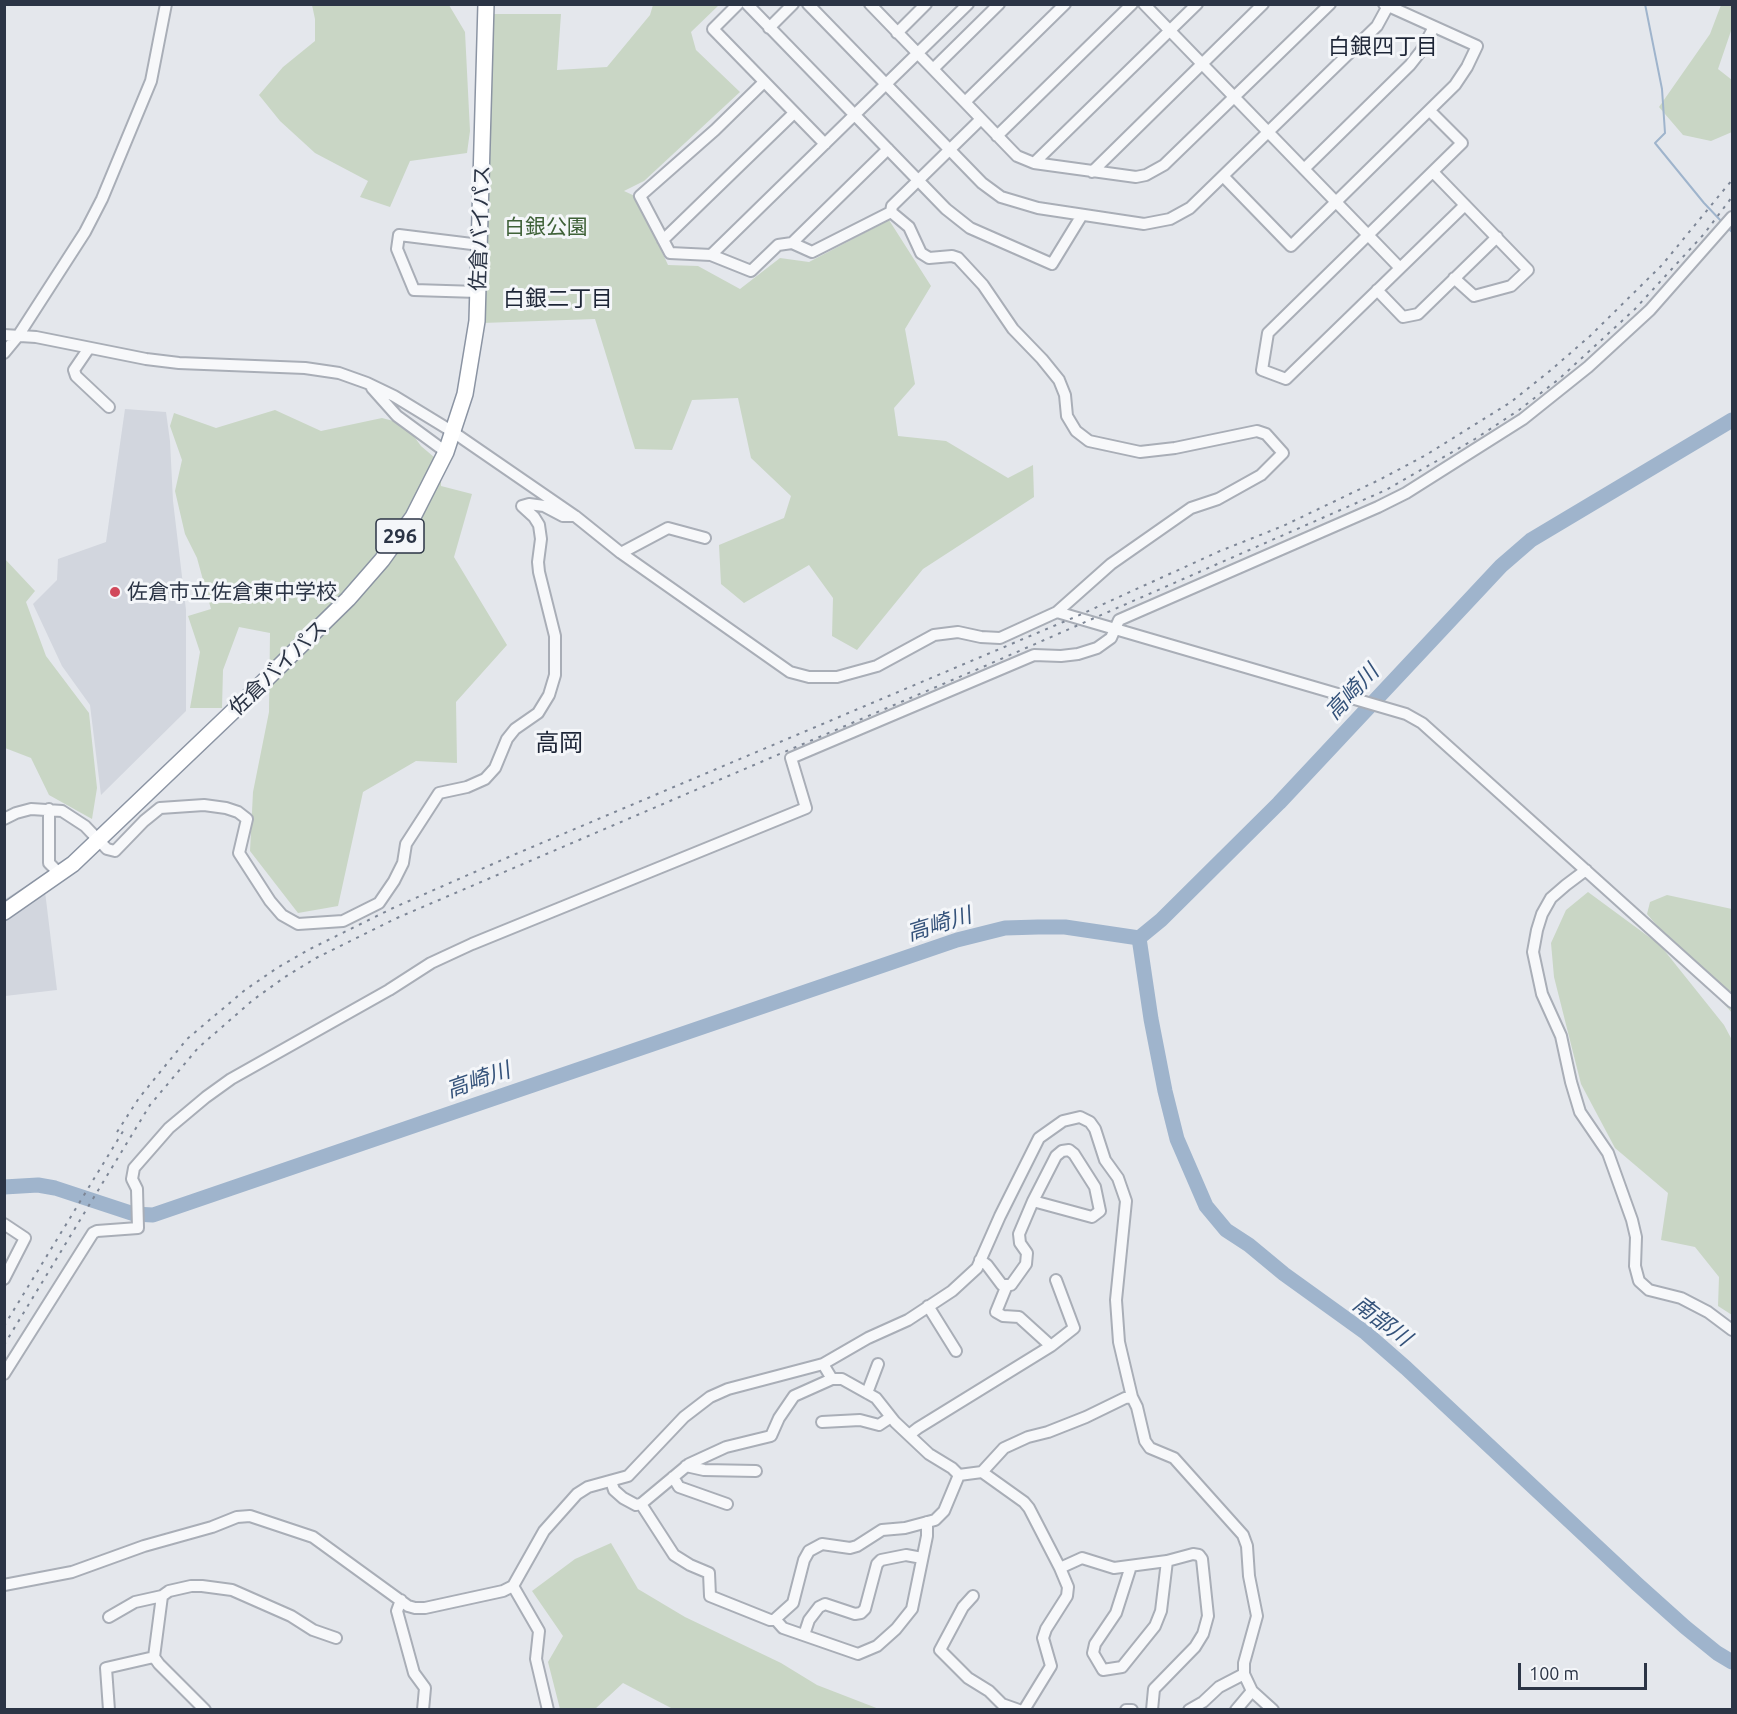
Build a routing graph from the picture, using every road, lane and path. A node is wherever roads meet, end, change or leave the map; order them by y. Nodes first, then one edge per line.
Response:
1 (166, 4) edge
2 (486, 4) edge
3 (738, 4) edge
4 (747, 4) edge
5 (793, 4) edge
6 (808, 4) edge
7 (870, 4) edge
8 (926, 4) edge
9 (968, 4) edge
10 (999, 4) edge
11 (1065, 4) edge
12 (1132, 4) edge
13 (1144, 4) edge
14 (1197, 4) edge
15 (1263, 4) edge
16 (1330, 4) edge
17 (1387, 5) edge
18 (1434, 27) junction
19 (770, 28) junction
20 (1169, 31) junction
21 (897, 33) junction
22 (917, 54) junction
23 (1202, 64) junction
24 (933, 69) junction
25 (764, 82) junction
26 (886, 84) junction
27 (1234, 97) junction
28 (965, 102) junction
29 (1430, 111) junction
30 (794, 113) junction
31 (855, 115) junction
32 (981, 119) junction
33 (1268, 132) junction
34 (998, 136) junction
35 (825, 144) junction
36 (888, 149) junction
37 (950, 150) junction
38 (1034, 163) junction
39 (1304, 169) junction
40 (1092, 172) junction
41 (1433, 172) junction
42 (1223, 176) junction
43 (919, 181) junction
44 (1336, 202) junction
45 (1465, 205) junction
46 (891, 212) junction
47 (1082, 215) junction
48 (1732, 217) edge
49 (1368, 235) junction
50 (1497, 237) junction
51 (663, 240) junction
52 (792, 243) junction
53 (480, 245) junction
54 (711, 255) junction
55 (1400, 268) junction
56 (1455, 278) junction
57 (1377, 290) junction
58 (478, 292) junction
59 (4, 335) edge
60 (18, 336) junction
61 (89, 348) junction
62 (4, 353) edge
63 (367, 383) junction
64 (109, 407) dead end
65 (453, 432) junction
66 (446, 452) junction
67 (575, 516) junction
68 (705, 538) dead end
69 (621, 553) junction
70 (1057, 612) junction
71 (1114, 628) junction
72 (49, 809) junction
73 (4, 819) edge
74 (99, 840) junction
75 (1586, 870) junction
76 (60, 874) junction
77 (4, 912) edge
78 (1732, 1002) edge
79 (1033, 1201) junction
80 (4, 1224) edge
81 (980, 1260) junction
82 (4, 1279) edge
83 (1056, 1280) dead end
84 (1007, 1285) junction
85 (928, 1306) junction
86 (1732, 1330) edge
87 (1051, 1346) junction
88 (956, 1351) dead end
89 (823, 1364) junction
90 (878, 1364) dead end
91 (4, 1374) edge
92 (832, 1379) junction
93 (867, 1393) junction
94 (1132, 1397) junction
95 (891, 1416) junction
96 (822, 1422) dead end
97 (909, 1435) junction
98 (686, 1466) junction
99 (756, 1471) dead end
100 (982, 1472) junction
101 (959, 1475) junction
102 (673, 1477) junction
103 (611, 1481) junction
104 (641, 1504) junction
105 (727, 1504) dead end
106 (927, 1522) junction
107 (922, 1558) junction
108 (1167, 1561) junction
109 (1131, 1566) junction
110 (1060, 1568) junction
111 (4, 1585) edge
112 (513, 1586) junction
113 (162, 1596) junction
114 (973, 1596) dead end
115 (401, 1600) junction
116 (109, 1617) dead end
117 (775, 1619) junction
118 (804, 1635) junction
119 (336, 1638) dead end
120 (154, 1657) junction
121 (1244, 1674) junction
122 (1252, 1691) junction
123 (1000, 1707) edge
124 (109, 1710) edge
125 (205, 1710) edge
126 (423, 1710) edge
127 (548, 1710) edge
128 (1018, 1710) edge
129 (1024, 1710) edge
130 (1126, 1710) edge
131 (1132, 1710) edge
132 (1152, 1710) edge
133 (1189, 1710) edge
134 (1236, 1710) edge
135 (1273, 1710) edge

1 - 60 street
2 - 53 highway, 佐倉バイパス / 296
3 - 25 street
4 - 19 street
5 - 19 street
6 - 26 street
7 - 21 street
8 - 21 street
9 - 22 street
10 - 24 street
11 - 28 street
12 - 34 street
13 - 20 street
14 - 20 street
15 - 23 street
16 - 27 street
17 - 18 street
17 - 33 street
18 - 29 street
18 - 39 street
19 - 31 street
20 - 23 street
20 - 38 street
21 - 22 street
22 - 24 street
22 - 26 street
23 - 27 street
23 - 40 street
24 - 28 street
25 - 30 street
25 - 51 street
26 - 31 street
26 - 37 street
27 - 33 street
27 - 40 street
28 - 32 street
29 - 41 street
29 - 44 street
30 - 35 street
30 - 51 street
31 - 35 street
31 - 36 street
32 - 34 street
32 - 37 street
33 - 39 street
33 - 42 street
34 - 38 street
35 - 54 street
36 - 43 street
36 - 52 street
37 - 43 street
37 - 47 street
38 - 40 street
39 - 44 street
41 - 45 street
41 - 49 street
42 - 44 street
42 - 47 street
43 - 46 street
43 - 47 street
44 - 49 street
45 - 50 street
45 - 55 street
46 - 52 street
46 - 70 street
48 - 71 street
49 - 55 street
49 - 57 street
50 - 56 street
50 - 56 street
51 - 54 street
52 - 54 street
53 - 58 highway, 佐倉バイパス / 296
53 - 58 street
55 - 57 street
56 - 57 street
58 - 65 highway, 佐倉バイパス / 296
59 - 60 street
60 - 61 street
60 - 62 street
61 - 63 street
61 - 64 street
63 - 65 street
63 - 66 street
65 - 66 highway, 佐倉バイパス / 296
65 - 67 street
66 - 74 highway, 佐倉バイパス / 296
67 - 69 street
67 - 74 street
68 - 69 street
69 - 70 street
70 - 71 street
71 - 75 street
71 - 91 street
72 - 73 street
72 - 74 street
72 - 76 street
74 - 76 highway, 佐倉バイパス / 296
75 - 78 street
75 - 86 street
76 - 77 highway, 佐倉バイパス / 296
79 - 79 street
79 - 84 street
80 - 82 street
81 - 84 street
81 - 85 street
81 - 94 street
83 - 87 street
84 - 87 street
85 - 88 street
85 - 89 street
87 - 97 street
89 - 92 street
89 - 103 street
90 - 93 street
92 - 93 street
92 - 98 street
93 - 95 street
94 - 100 street
94 - 121 street
95 - 96 street
95 - 97 street
97 - 101 street
98 - 99 street
98 - 102 street
100 - 101 street
100 - 110 street
101 - 106 street
102 - 104 street
102 - 105 street
103 - 104 street
103 - 112 street
104 - 117 street
106 - 107 street
106 - 117 street
107 - 118 street
107 - 118 street
108 - 109 street
108 - 109 street
108 - 132 street
109 - 110 street
110 - 129 street
111 - 115 street
112 - 115 street
112 - 127 street
113 - 116 street
113 - 119 street
113 - 120 street
114 - 123 street
115 - 126 street
117 - 118 street
120 - 124 street
120 - 125 street
121 - 122 street
121 - 133 street
122 - 134 street
122 - 135 street
123 - 128 street
130 - 131 street

